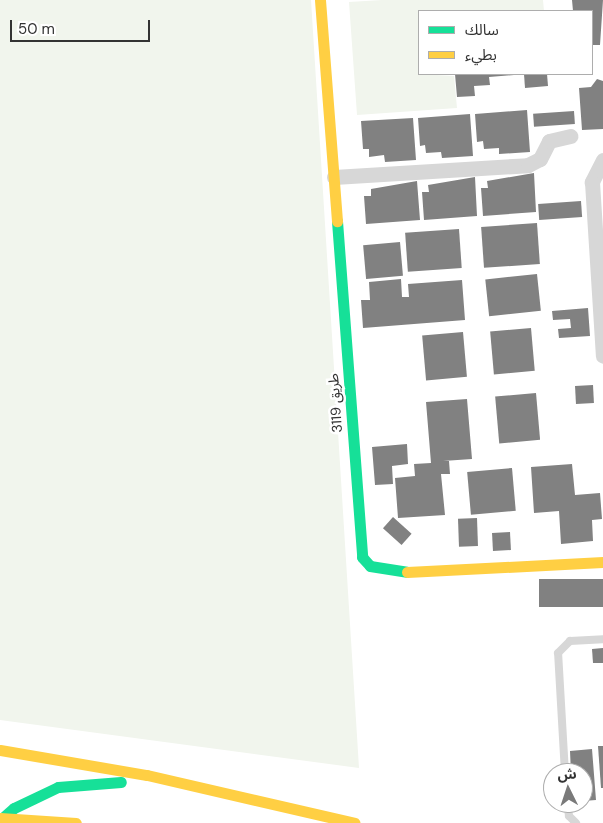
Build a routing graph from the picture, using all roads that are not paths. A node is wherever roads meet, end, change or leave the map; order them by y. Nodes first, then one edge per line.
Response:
1 (320, 0) edge
2 (570, 136) dead end
3 (603, 160) edge
4 (334, 177) junction
5 (600, 255) edge
6 (603, 356) edge
7 (603, 562) edge
8 (603, 639) edge
9 (0, 750) edge
10 (564, 763) edge
11 (226, 794) junction
12 (0, 819) edge
13 (76, 823) edge
14 (355, 823) edge

1 - 4 main road, طريق 3119
2 - 4 street
3 - 5 street
4 - 7 main road, طريق 3119
5 - 6 street
8 - 10 lane
9 - 11 main road
11 - 12 main road
11 - 14 main road
12 - 13 main road, bridge

